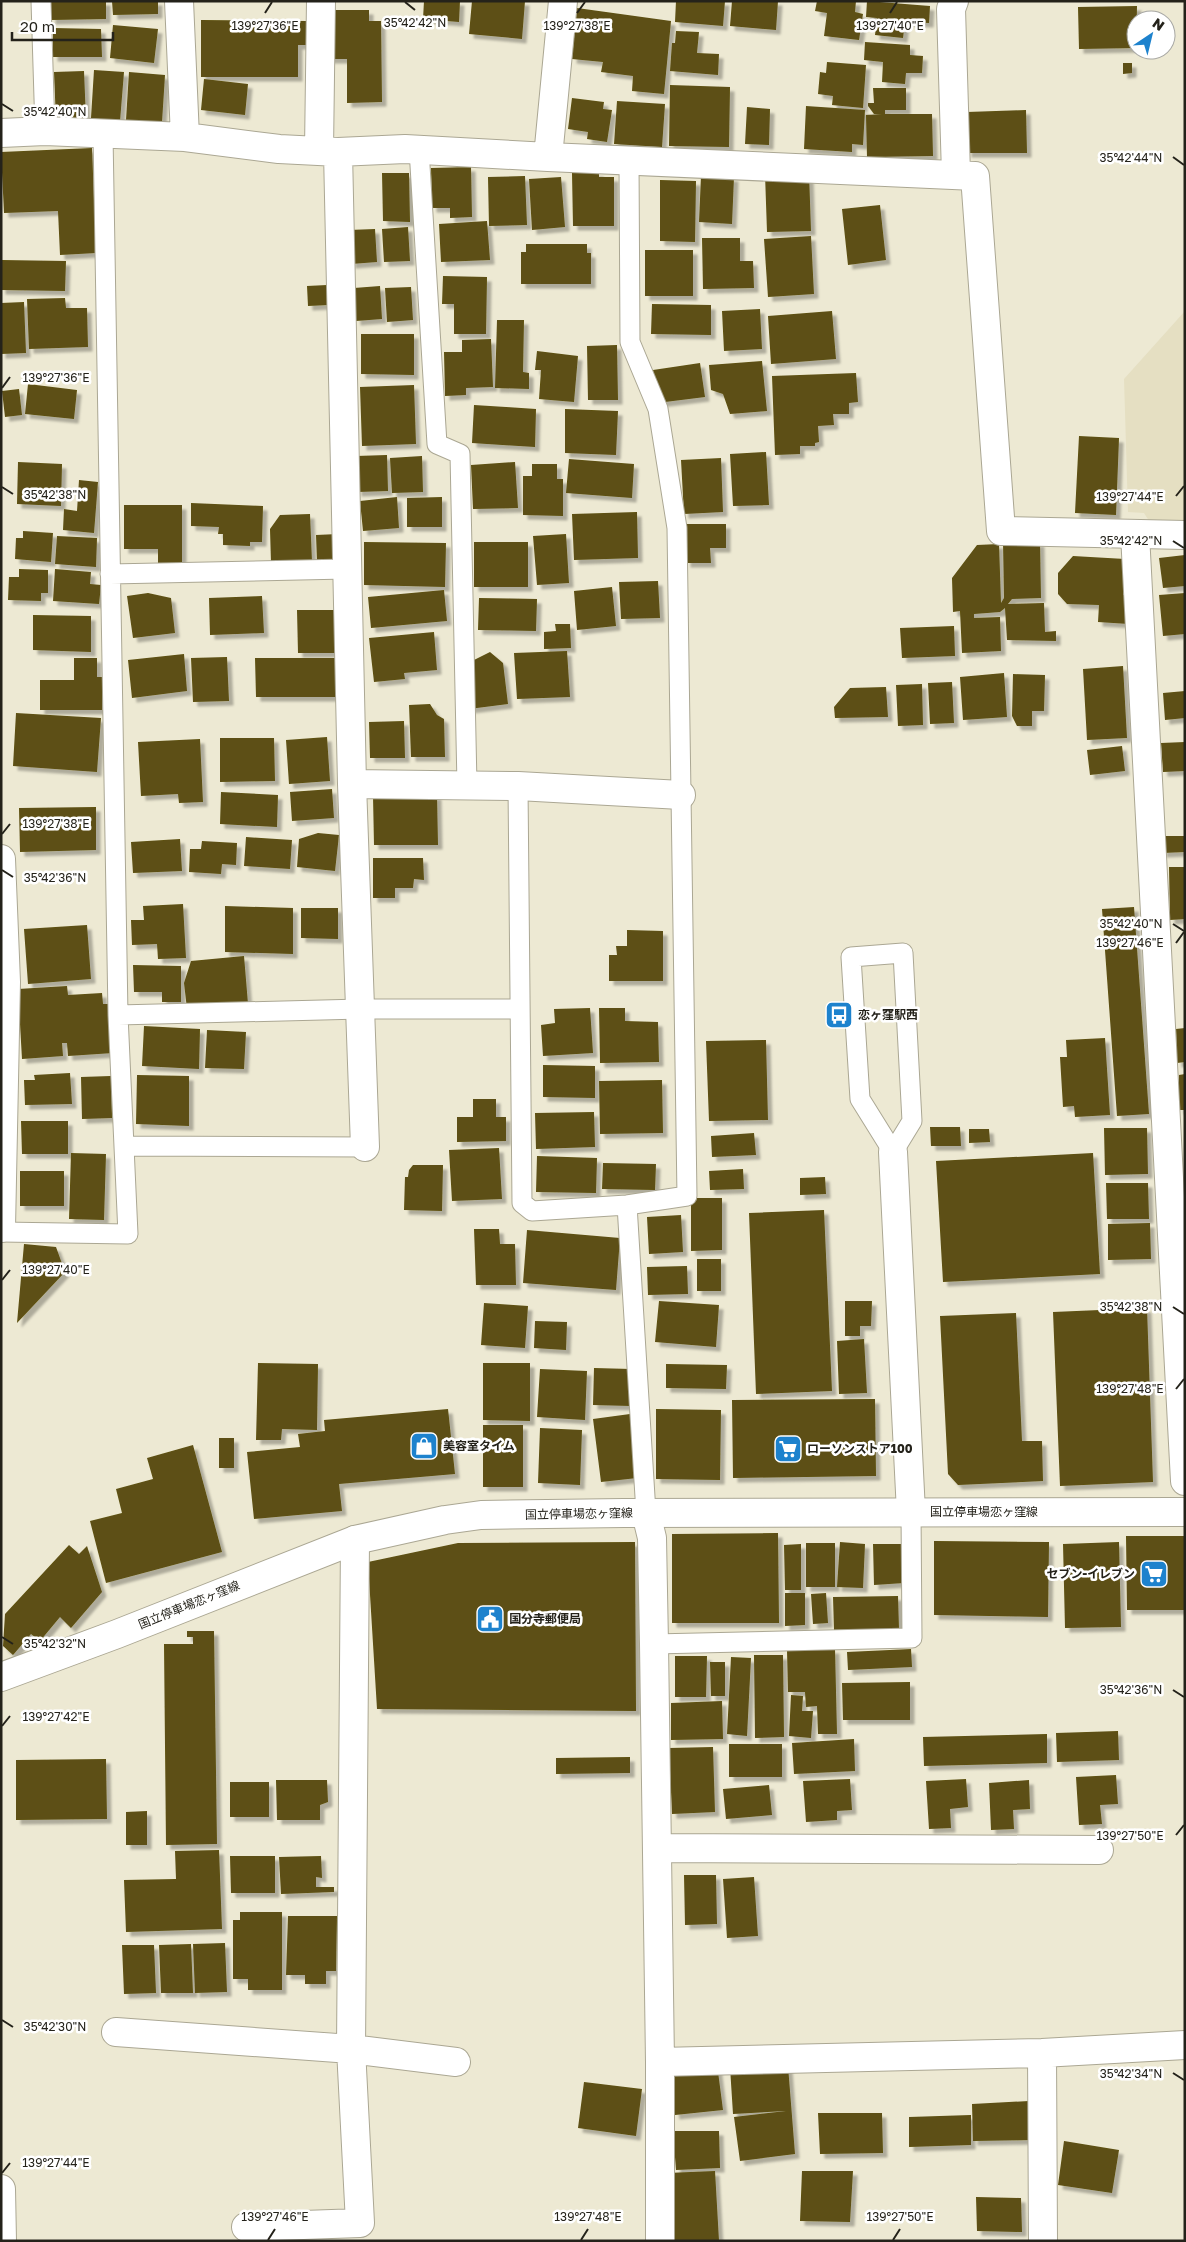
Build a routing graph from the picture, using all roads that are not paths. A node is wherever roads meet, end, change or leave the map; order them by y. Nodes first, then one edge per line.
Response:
1 (41, 1) edge
2 (179, 1) edge
3 (321, 1) edge
4 (563, 1) edge
5 (954, 1) edge
6 (45, 131) junction
7 (1, 133) edge
8 (103, 134) junction
9 (185, 137) junction
10 (419, 150) junction
11 (329, 151) junction
12 (548, 157) junction
13 (629, 160) junction
14 (956, 174) junction
15 (1135, 534) junction
16 (1185, 535) edge
17 (346, 569) junction
18 (110, 574) junction
19 (352, 784) junction
20 (467, 785) junction
21 (518, 786) junction
22 (681, 795) junction
23 (1, 859) edge
24 (361, 1008) junction
25 (520, 1008) junction
26 (118, 1015) junction
27 (124, 1146) junction
28 (365, 1147) joint
29 (893, 1152) junction
30 (627, 1205) junction
31 (1, 1228) edge
32 (1, 1232) edge
33 (1185, 1481) edge
34 (912, 1512) junction
35 (1185, 1512) edge
36 (646, 1514) junction
37 (355, 1540) junction
38 (654, 1644) junction
39 (1, 1677) edge
40 (658, 1848) junction
41 (1099, 1850) dead end
42 (116, 2032) dead end
43 (1185, 2044) edge
44 (352, 2048) junction
45 (1042, 2054) junction
46 (456, 2062) dead end
47 (660, 2062) junction
48 (1, 2189) edge
49 (246, 2227) dead end
50 (2, 2241) edge
51 (660, 2241) edge
52 (1044, 2241) edge

1 - 6 lane
2 - 9 street
3 - 11 street
4 - 12 street
5 - 14 street
6 - 7 street
6 - 8 street
8 - 9 street
8 - 18 lane
9 - 11 street
10 - 11 street
10 - 12 street
10 - 20 lane
11 - 17 street
12 - 13 street
13 - 14 street
13 - 22 lane
14 - 15 street
15 - 16 street
15 - 33 street
17 - 18 lane
17 - 19 street
18 - 26 lane
19 - 20 street
19 - 24 street
20 - 21 street
21 - 22 street
21 - 25 lane
22 - 30 lane
23 - 31 street
24 - 25 lane
24 - 26 lane
24 - 28 street
25 - 30 lane
26 - 27 lane
27 - 28 lane
27 - 32 lane
29 - 29 lane
29 - 34 street
30 - 36 lane
34 - 35 street, 国立停車場恋ヶ窪線
34 - 36 street, 国立停車場恋ヶ窪線
34 - 38 lane
36 - 37 street, 国立停車場恋ヶ窪線
36 - 38 street
37 - 39 street, 国立停車場恋ヶ窪線
37 - 44 street
38 - 40 street
40 - 41 street
40 - 47 street
42 - 44 street
43 - 45 street
44 - 46 street
44 - 49 street
45 - 47 street
45 - 52 street
47 - 51 street
48 - 50 street

